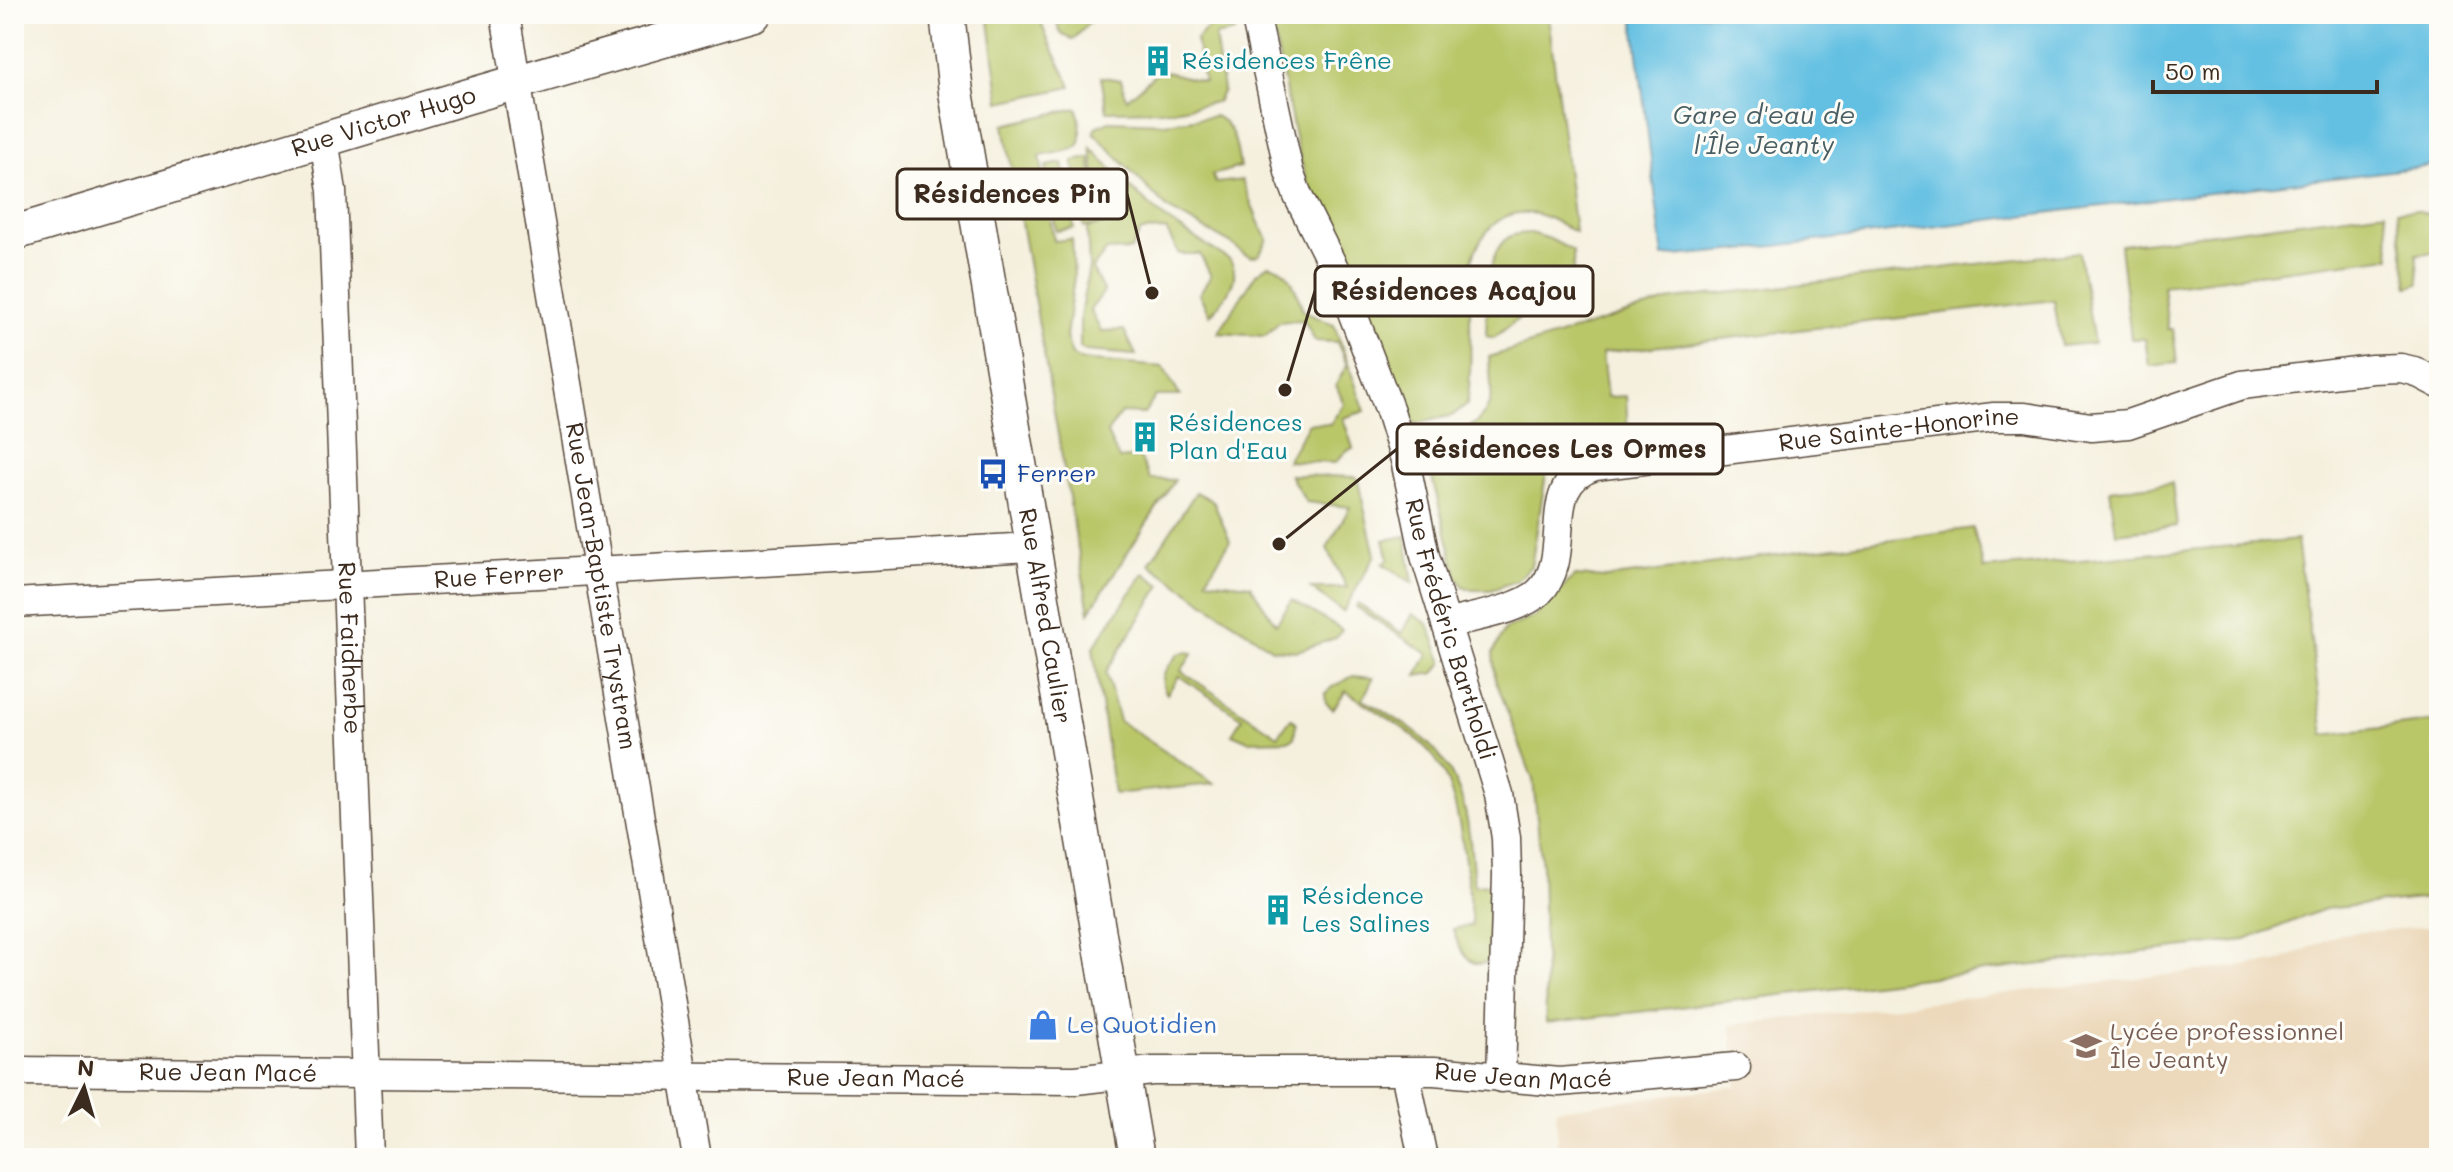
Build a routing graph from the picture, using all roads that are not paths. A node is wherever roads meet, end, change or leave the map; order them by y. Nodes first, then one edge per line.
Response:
1 (505, 14) edge
2 (754, 14) edge
3 (947, 14) edge
4 (1255, 14) edge
5 (517, 82) junction
6 (324, 139) junction
7 (14, 233) edge
8 (2439, 384) edge
9 (1033, 547) junction
10 (598, 571) junction
11 (347, 585) junction
12 (14, 603) edge
13 (1446, 624) junction
14 (1736, 1067) dead end
15 (14, 1071) edge
16 (1405, 1072) junction
17 (366, 1073) junction
18 (683, 1075) junction
19 (1122, 1076) junction
20 (1501, 1078) junction
21 (369, 1158) edge
22 (697, 1158) edge
23 (1137, 1158) edge
24 (1423, 1158) edge

1 - 5 street, Rue Jean-Baptiste Trystram
2 - 5 street, Rue Victor Hugo
3 - 9 street, Rue Alfred Caulier
4 - 13 street, Rue Frédéric Bartholdi
5 - 6 street, Rue Victor Hugo
5 - 10 street, Rue Jean-Baptiste Trystram
6 - 7 street, Rue Victor Hugo
6 - 11 street, Rue Faidherbe
8 - 13 street, Rue Sainte-Honorine
9 - 10 street, Rue Ferrer
9 - 19 street, Rue Alfred Caulier
10 - 11 street, Rue Ferrer
10 - 18 street, Rue Jean-Baptiste Trystram
11 - 12 street, Rue Ferrer
11 - 17 street, Rue Faidherbe
13 - 20 street, Rue Frédéric Bartholdi
14 - 20 street, Rue Jean Macé
15 - 17 street, Rue Jean Macé
16 - 19 street, Rue Jean Macé
16 - 20 street, Rue Jean Macé
16 - 24 street
17 - 18 street, Rue Jean Macé
17 - 21 street, Rue Faidherbe
18 - 19 street, Rue Jean Macé
18 - 22 street, Rue Jean-Baptiste Trystram
19 - 23 street, Rue Alfred Caulier

